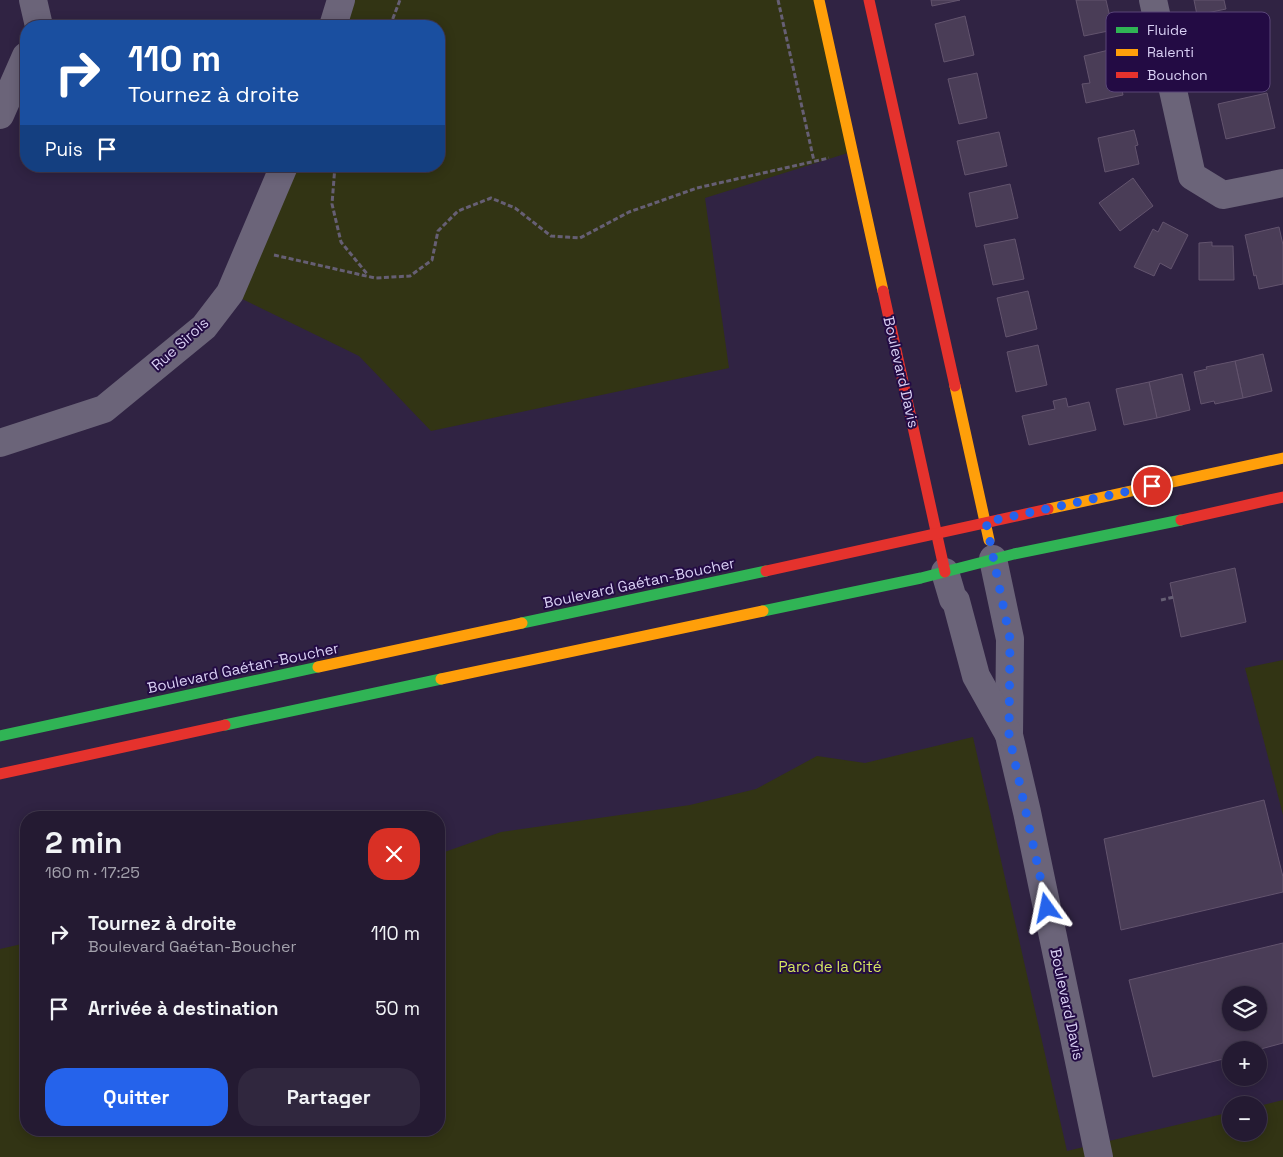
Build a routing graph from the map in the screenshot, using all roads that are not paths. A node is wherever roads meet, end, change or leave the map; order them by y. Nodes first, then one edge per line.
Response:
1 (33, 0) edge
2 (341, 0) edge
3 (819, 0) edge
4 (869, 0) edge
5 (38, 20) edge
6 (335, 20) edge
7 (20, 70) edge
8 (1173, 92) edge
9 (0, 115) edge
10 (281, 172) edge
11 (1283, 183) edge
12 (0, 443) edge
13 (1283, 458) edge
14 (1283, 497) edge
15 (986, 522) junction
16 (937, 533) junction
17 (993, 559) junction
18 (945, 572) junction
19 (1009, 735) junction
20 (0, 736) edge
21 (0, 774) edge
22 (1099, 1157) edge

1 - 5 street
2 - 6 street
3 - 16 main road, Boulevard Davis
4 - 15 main road, Boulevard Davis
7 - 9 street
8 - 11 street
10 - 12 street, Rue Sirois
13 - 15 main road, Boulevard Gaétan-Boucher
14 - 17 main road
15 - 16 main road, Boulevard Gaétan-Boucher
15 - 17 main road, Boulevard Davis
16 - 18 main road, Boulevard Davis
16 - 20 main road, Boulevard Gaétan-Boucher
17 - 18 main road
17 - 19 street, Boulevard Davis
18 - 19 street, Boulevard Davis
18 - 21 main road
19 - 22 street, Boulevard Davis

